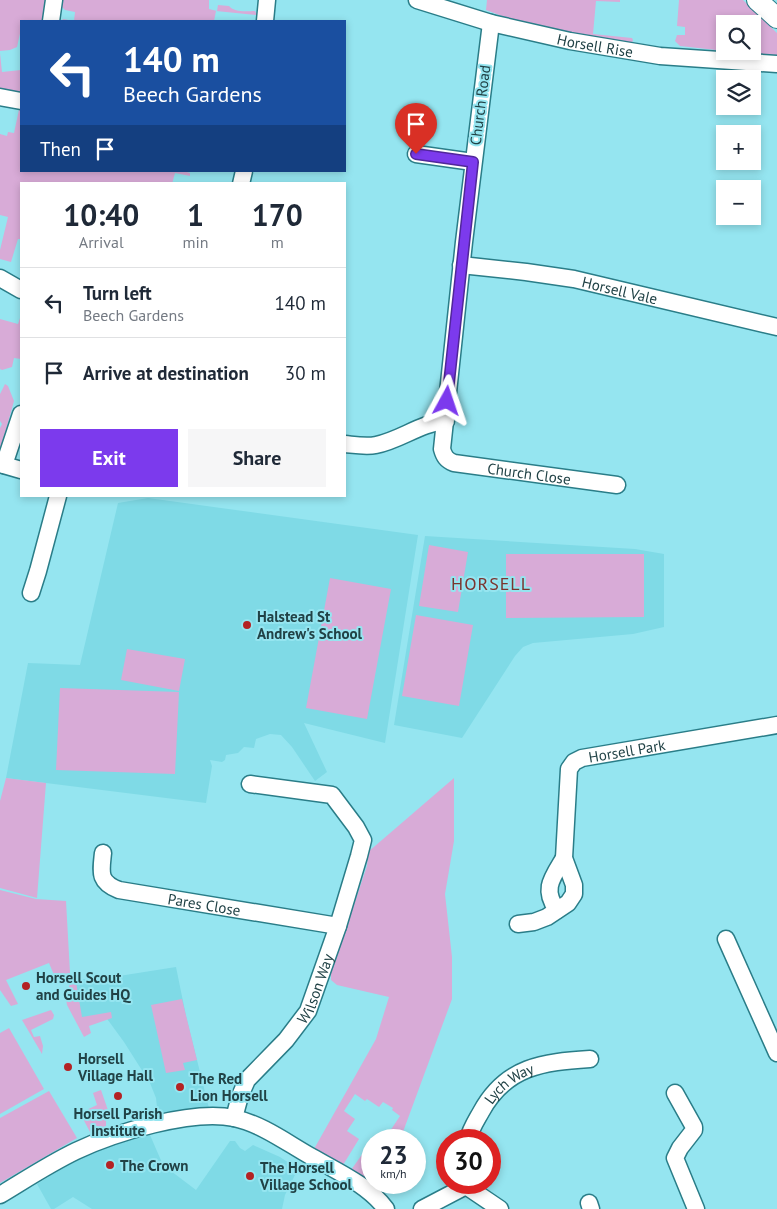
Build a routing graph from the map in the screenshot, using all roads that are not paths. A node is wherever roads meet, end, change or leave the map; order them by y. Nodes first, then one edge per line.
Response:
1 (54, 0) edge
2 (268, 0) edge
3 (417, 0) edge
4 (757, 0) edge
5 (777, 18) edge
6 (51, 20) edge
7 (265, 20) edge
8 (491, 23) junction
9 (777, 64) edge
10 (0, 97) edge
11 (20, 101) edge
12 (416, 155) dead end
13 (473, 162) junction
14 (461, 265) junction
15 (0, 278) edge
16 (20, 289) edge
17 (777, 327) edge
18 (20, 417) edge
19 (446, 421) junction
20 (346, 444) edge
21 (443, 454) joint
22 (2, 464) edge
23 (20, 470) edge
24 (610, 486) dead end
25 (58, 497) edge
26 (30, 593) dead end
27 (777, 725) edge
28 (250, 784) dead end
29 (103, 853) dead end
30 (564, 858) junction
31 (557, 910) junction
32 (338, 926) junction
33 (523, 927) dead end
34 (726, 939) dead end
35 (777, 1053) edge
36 (581, 1062) dead end
37 (675, 1093) dead end
38 (234, 1118) junction
39 (473, 1129) edge
40 (448, 1194) edge
41 (479, 1194) edge
42 (0, 1195) edge
43 (386, 1209) edge
44 (422, 1209) edge
45 (500, 1209) edge
46 (696, 1209) edge

1 - 6 street
2 - 7 street
3 - 8 street, Horsell Rise
4 - 5 main road
8 - 9 street, Horsell Rise
8 - 13 street, Church Road
10 - 11 street
12 - 13 street
13 - 14 street, Church Road
14 - 17 street, Horsell Vale
14 - 19 street, Church Road
15 - 16 street
18 - 22 street
19 - 20 street
19 - 21 street, Church Road
21 - 24 street, Church Close
22 - 23 street
25 - 26 street
27 - 30 street, Horsell Park
28 - 32 street, Wilson Way
29 - 32 street, Pares Close
30 - 31 street, Horsell Park
30 - 31 street, Horsell Park
31 - 33 street, Horsell Park
32 - 38 street, Wilson Way
34 - 35 street
36 - 39 street, Lych Way
37 - 46 street
38 - 42 street
38 - 43 street
40 - 44 street
41 - 45 street

